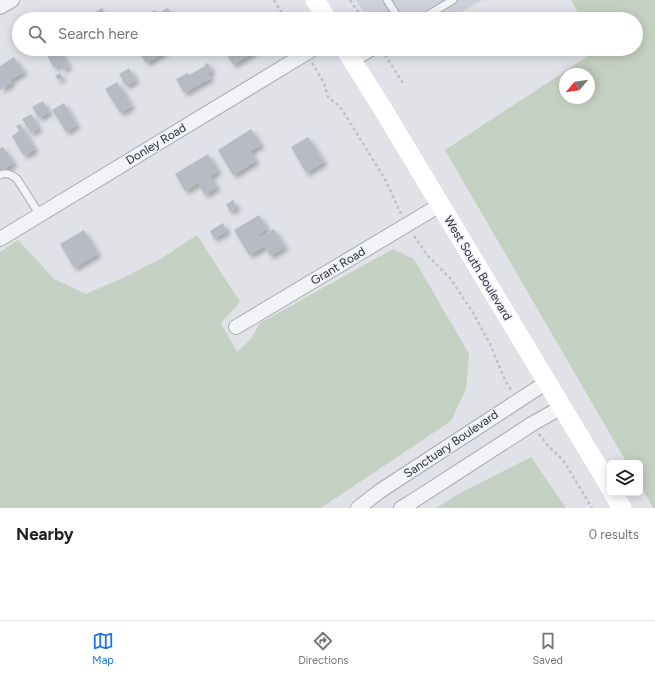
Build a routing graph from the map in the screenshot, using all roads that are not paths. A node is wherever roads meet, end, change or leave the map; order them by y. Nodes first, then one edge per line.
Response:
1 (12, 0) edge
2 (315, 0) edge
3 (388, 0) edge
4 (453, 0) edge
5 (0, 7) edge
6 (323, 12) edge
7 (395, 12) edge
8 (433, 12) edge
9 (301, 56) edge
10 (350, 56) edge
11 (0, 175) edge
12 (440, 205) junction
13 (40, 215) junction
14 (0, 239) edge
15 (236, 327) dead end
16 (547, 382) junction
17 (562, 407) junction
18 (607, 483) edge
19 (615, 496) edge
20 (358, 508) edge
21 (401, 508) edge
22 (622, 508) edge

1 - 5 street
2 - 6 main road
3 - 7 lane
4 - 8 lane
9 - 13 street, Donley Road
10 - 12 main road, West South Boulevard
11 - 13 lane
12 - 15 street, Grant Road
12 - 16 main road, West South Boulevard
13 - 14 street, Donley Road
16 - 17 main road, West South Boulevard
16 - 20 street, Sanctuary Boulevard
17 - 18 main road, West South Boulevard
17 - 21 street
19 - 22 main road

